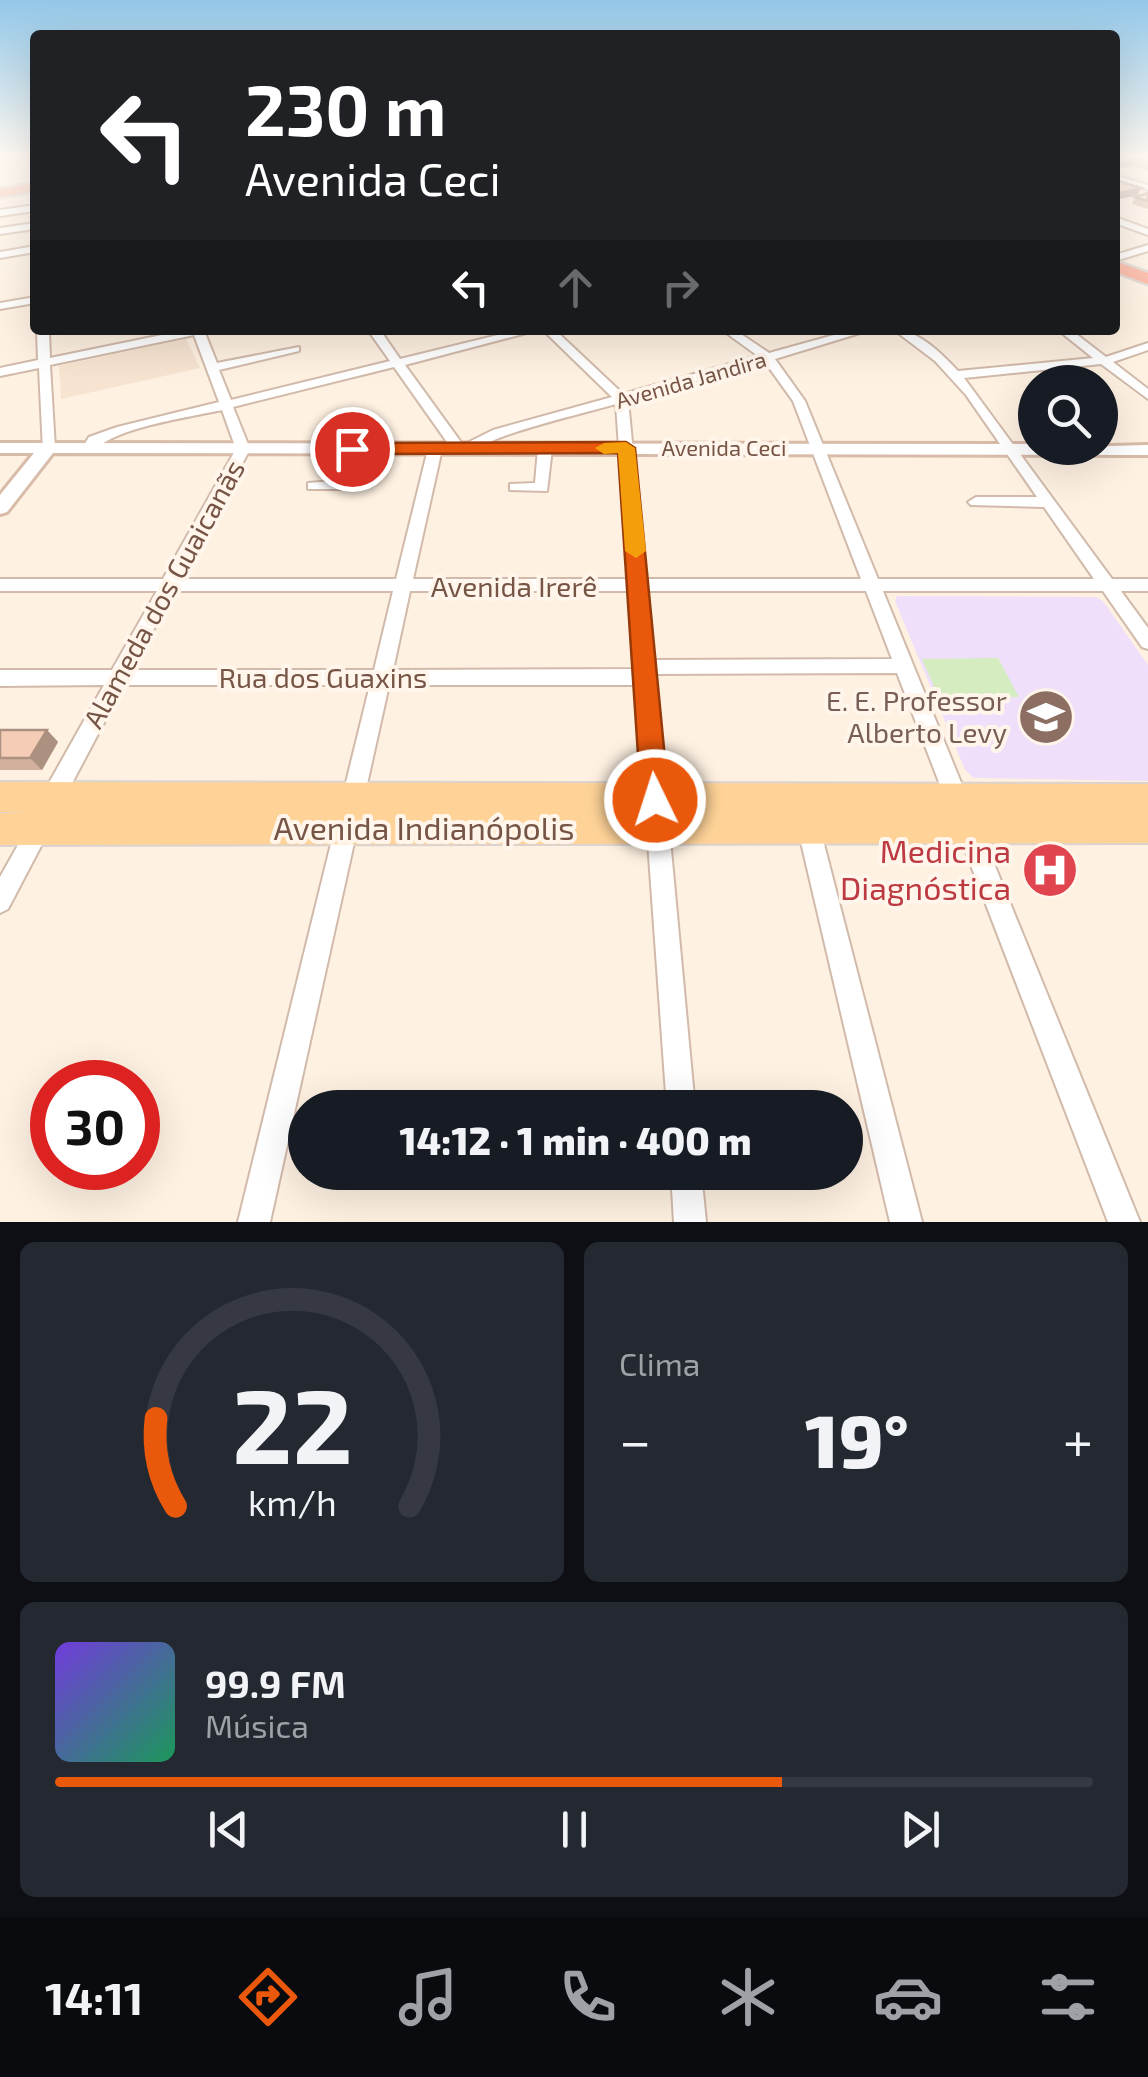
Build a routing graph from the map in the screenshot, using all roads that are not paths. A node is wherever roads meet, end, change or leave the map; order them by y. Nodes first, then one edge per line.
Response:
1 (1120, 222) edge
2 (30, 227) edge
3 (0, 231) edge
4 (1148, 232) edge
5 (1148, 248) edge
6 (30, 250) edge
7 (0, 254) edge
8 (1120, 256) edge
9 (1120, 272) edge
10 (1148, 282) edge
11 (30, 301) edge
12 (0, 306) edge
13 (42, 335) edge
14 (176, 335) edge
15 (202, 335) edge
16 (378, 335) edge
17 (454, 335) edge
18 (511, 335) edge
19 (554, 335) edge
20 (735, 335) edge
21 (847, 335) edge
22 (907, 335) edge
23 (1071, 335) edge
24 (464, 346) junction
25 (1148, 346) edge
26 (295, 348) dead end
27 (768, 358) junction
28 (1108, 360) junction
29 (44, 363) junction
30 (398, 363) junction
31 (212, 368) junction
32 (0, 372) edge
33 (956, 375) junction
34 (1148, 395) edge
35 (622, 400) junction
36 (226, 404) junction
37 (518, 427) junction
38 (0, 448) edge
39 (48, 448) junction
40 (506, 448) junction
41 (626, 448) junction
42 (243, 449) junction
43 (352, 449) junction
44 (436, 449) junction
45 (462, 449) junction
46 (545, 449) junction
47 (820, 449) junction
48 (1012, 449) junction
49 (88, 450) junction
50 (1148, 450) edge
51 (312, 486) dead end
52 (515, 488) dead end
53 (976, 502) dead end
54 (1049, 502) junction
55 (0, 508) edge
56 (168, 584) junction
57 (0, 585) edge
58 (1108, 585) junction
59 (1148, 585) edge
60 (639, 586) junction
61 (404, 587) junction
62 (873, 587) junction
63 (1148, 642) edge
64 (904, 666) junction
65 (645, 672) junction
66 (0, 678) edge
67 (118, 678) junction
68 (383, 678) junction
69 (0, 797) edge
70 (1148, 800) edge
71 (46, 813) junction
72 (964, 813) junction
73 (657, 814) junction
74 (351, 816) junction
75 (808, 825) junction
76 (1148, 827) edge
77 (0, 828) edge
78 (0, 901) edge
79 (679, 1090) edge
80 (687, 1190) edge
81 (254, 1222) edge
82 (690, 1222) edge
83 (906, 1222) edge
84 (1124, 1222) edge

1 - 4 street
2 - 3 street
5 - 8 street
6 - 7 street
9 - 10 highway
11 - 12 street
13 - 29 street
14 - 29 street
15 - 31 street, Alameda dos Guaicanãs
16 - 30 street
17 - 24 street
18 - 24 street
19 - 35 street
20 - 27 street
21 - 27 street, Avenida Jandira
22 - 33 street
23 - 28 street
24 - 30 street
25 - 28 street
26 - 31 street
27 - 35 street, Avenida Jandira
27 - 47 street
28 - 33 street
28 - 34 street
29 - 32 street
29 - 39 street
30 - 36 street
30 - 45 street
31 - 36 street, Alameda dos Guaicanãs
33 - 48 street
35 - 37 street, Avenida Jandira
35 - 41 street
36 - 42 street, Alameda dos Guaicanãs
36 - 49 street
37 - 40 street
37 - 45 street, Avenida Jandira
38 - 39 street, Avenida Ceci
39 - 49 street, Avenida Ceci
39 - 55 street
40 - 45 street, Avenida Ceci
40 - 46 street, Avenida Ceci
41 - 46 street, Avenida Ceci
41 - 47 street, Avenida Ceci
41 - 60 street
42 - 43 street, Avenida Ceci
42 - 49 street, Avenida Ceci
42 - 56 street, Alameda dos Guaicanãs
43 - 44 street, Avenida Ceci
43 - 51 street
44 - 45 street, Avenida Ceci
44 - 61 street
46 - 52 street
47 - 48 street, Avenida Ceci
47 - 62 street
48 - 50 street, Avenida Ceci
48 - 54 street
53 - 54 street
54 - 58 street
56 - 57 street, Avenida Irerê
56 - 61 street, Avenida Irerê
56 - 67 street, Alameda dos Guaicanãs
58 - 59 street, Avenida Irerê
58 - 62 street, Avenida Irerê
58 - 63 street
60 - 61 street, Avenida Irerê
60 - 62 street, Avenida Irerê
60 - 65 street
61 - 68 street
62 - 64 street
64 - 65 street, Rua dos Guaxins
64 - 72 street
65 - 68 street, Rua dos Guaxins
65 - 73 street
66 - 67 street, Rua dos Guaxins
67 - 68 street, Rua dos Guaxins
67 - 71 street, Alameda dos Guaicanãs
68 - 74 street
69 - 71 main road, Avenida Indianópolis
70 - 72 main road, Avenida Indianópolis
71 - 74 main road, Avenida Indianópolis
71 - 77 main road, Avenida Indianópolis
71 - 78 street, Alameda dos Guaicanãs
72 - 73 main road, Avenida Indianópolis
72 - 75 main road, Avenida Indianópolis
72 - 76 main road, Avenida Indianópolis
72 - 84 street
73 - 74 main road, Avenida Indianópolis
73 - 75 main road, Avenida Indianópolis
73 - 79 street
74 - 81 street
75 - 83 street
80 - 82 street

